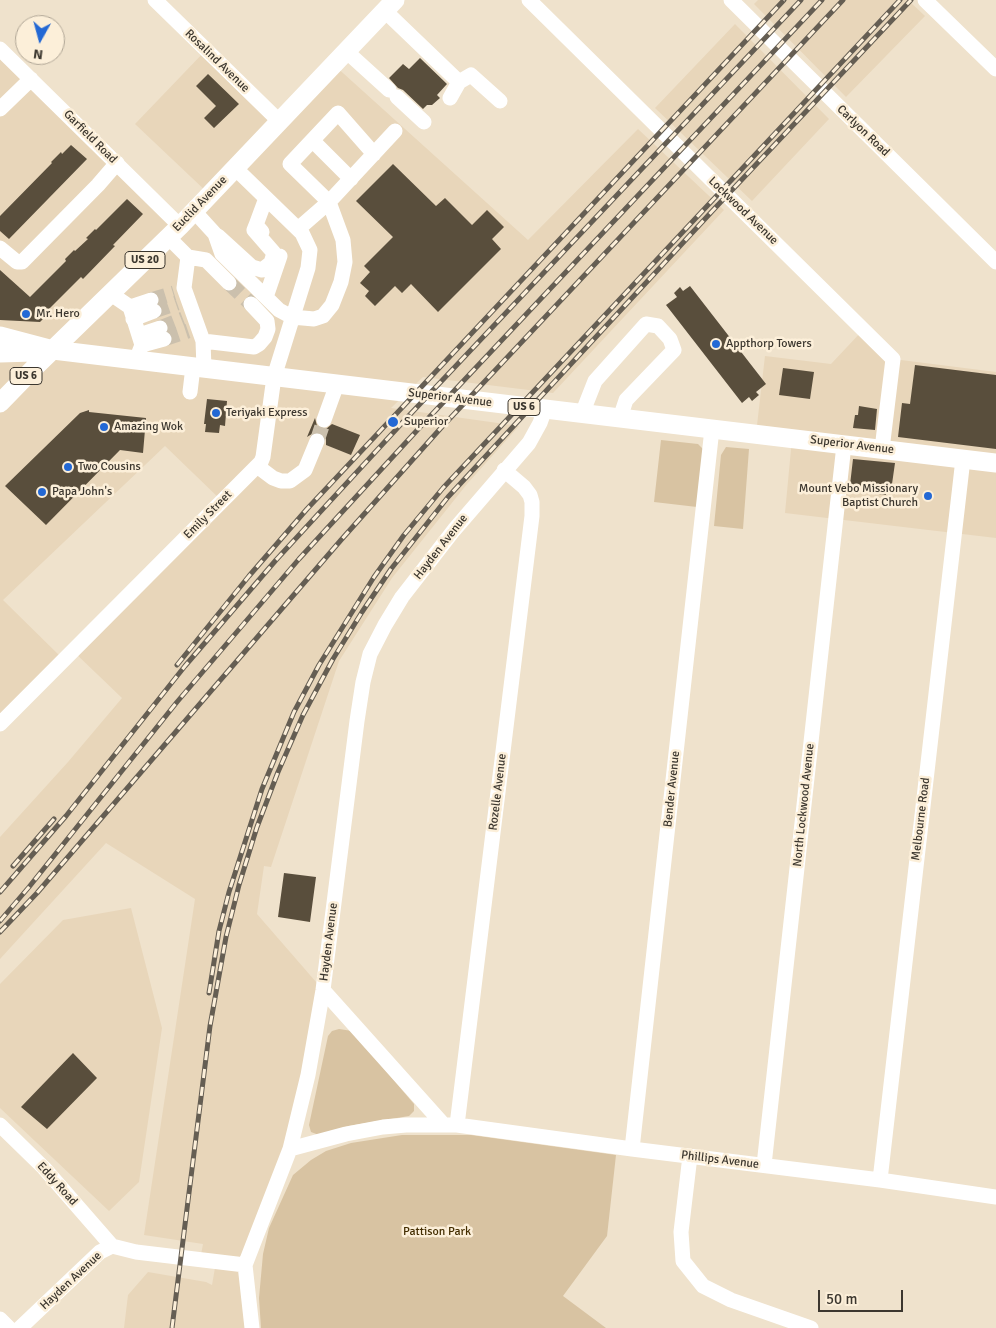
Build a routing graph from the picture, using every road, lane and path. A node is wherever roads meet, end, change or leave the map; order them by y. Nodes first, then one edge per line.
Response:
1 (155, 0) edge
2 (530, 0) edge
3 (731, 0) edge
4 (925, 0) edge
5 (390, 4) edge
6 (0, 48) edge
7 (346, 51) junction
8 (996, 69) edge
9 (31, 78) junction
10 (459, 82) junction
11 (450, 98) dead end
12 (500, 101) dead end
13 (0, 109) edge
14 (279, 121) junction
15 (424, 122) dead end
16 (395, 131) dead end
17 (313, 141) junction
18 (374, 154) junction
19 (117, 163) junction
20 (235, 168) junction
21 (351, 178) junction
22 (266, 198) junction
23 (329, 202) junction
24 (194, 211) junction
25 (256, 225) junction
26 (298, 229) junction
27 (174, 232) junction
28 (215, 234) junction
29 (0, 248) edge
30 (188, 257) junction
31 (996, 262) edge
32 (230, 283) tunnel mouth
33 (111, 294) junction
34 (266, 297) junction
35 (251, 304) tunnel mouth
36 (152, 306) tunnel mouth
37 (132, 313) junction
38 (292, 317) junction
39 (193, 327) junction
40 (162, 333) tunnel mouth
41 (0, 336) edge
42 (139, 346) junction
43 (53, 350) junction
44 (0, 353) edge
45 (198, 367) junction
46 (274, 377) junction
47 (337, 384) junction
48 (190, 392) dead end
49 (0, 403) edge
50 (545, 409) junction
51 (582, 414) junction
52 (620, 418) junction
53 (324, 420) tunnel mouth
54 (712, 429) junction
55 (317, 441) tunnel mouth
56 (844, 444) junction
57 (882, 449) junction
58 (963, 459) junction
59 (996, 463) edge
60 (257, 466) junction
61 (504, 470) junction
62 (0, 724) edge
63 (323, 990) junction
64 (0, 1125) edge
65 (450, 1125) junction
66 (290, 1149) junction
67 (632, 1149) junction
68 (690, 1156) junction
69 (764, 1165) junction
70 (880, 1180) junction
71 (996, 1197) edge
72 (112, 1246) junction
73 (245, 1265) junction
74 (0, 1319) edge
75 (9, 1328) edge
76 (20, 1328) edge
77 (252, 1328) edge
78 (811, 1328) edge

1 - 14 street, Rosalind Avenue
2 - 57 street, Lockwood Avenue
3 - 31 street, Carlyon Road
4 - 8 street
5 - 7 main road, Euclid Avenue / US 20
5 - 10 street
6 - 9 street, Garfield Road
7 - 14 main road, Euclid Avenue / US 20
7 - 15 street
9 - 13 street
9 - 19 street, Garfield Road
10 - 11 street
10 - 12 street
14 - 20 main road, Euclid Avenue / US 20
16 - 18 street
17 - 18 street
17 - 21 street
17 - 23 street
18 - 21 street
19 - 27 street, Garfield Road
19 - 29 street
20 - 22 street
20 - 24 main road, Euclid Avenue / US 20
21 - 23 street
22 - 25 street
22 - 26 street
23 - 26 street
23 - 38 street
24 - 27 main road, Euclid Avenue / US 20
24 - 28 street
25 - 28 street
25 - 34 street
26 - 38 street, Emily Street
27 - 30 street, Garfield Road
27 - 33 main road, Euclid Avenue / US 20
28 - 34 street
30 - 32 street
30 - 39 street
33 - 37 street
33 - 43 main road, Euclid Avenue / US 20
34 - 38 street
35 - 39 street
36 - 37 street
37 - 42 street
38 - 46 street, Emily Street
39 - 45 street
40 - 42 street
41 - 43 main road
42 - 43 main road, Superior Avenue / US 6
42 - 45 main road, Superior Avenue / US 6
43 - 44 main road
43 - 49 main road, Euclid Avenue / US 6
45 - 46 main road, Superior Avenue / US 6
45 - 48 street
46 - 47 main road, Superior Avenue / US 6
46 - 60 street, Emily Street
47 - 50 main road, Superior Avenue / US 6
47 - 53 street
50 - 51 main road, Superior Avenue / US 6
50 - 61 street, Hayden Avenue
51 - 52 main road, Superior Avenue / US 6
51 - 52 street
52 - 54 main road, Superior Avenue / US 6
54 - 56 main road, Superior Avenue / US 6
54 - 67 street, Bender Avenue
55 - 60 street
56 - 57 main road, Superior Avenue / US 6
56 - 69 street, North Lockwood Avenue
57 - 58 main road, Superior Avenue / US 6
58 - 59 main road, Superior Avenue / US 6
58 - 70 street, Melbourne Road
60 - 62 street, Emily Street
61 - 63 street, Hayden Avenue
61 - 65 street, Rozelle Avenue
63 - 65 street
63 - 66 street, Hayden Avenue
64 - 72 street, Eddy Road
65 - 66 street, Phillips Avenue
65 - 67 street, Phillips Avenue
66 - 73 street, Hayden Avenue
67 - 68 street, Phillips Avenue
68 - 69 street, Phillips Avenue
68 - 78 street
69 - 70 street, Phillips Avenue
70 - 71 street, Phillips Avenue
72 - 73 street, Hayden Avenue
72 - 76 street, Hayden Avenue
73 - 77 street
74 - 75 street

